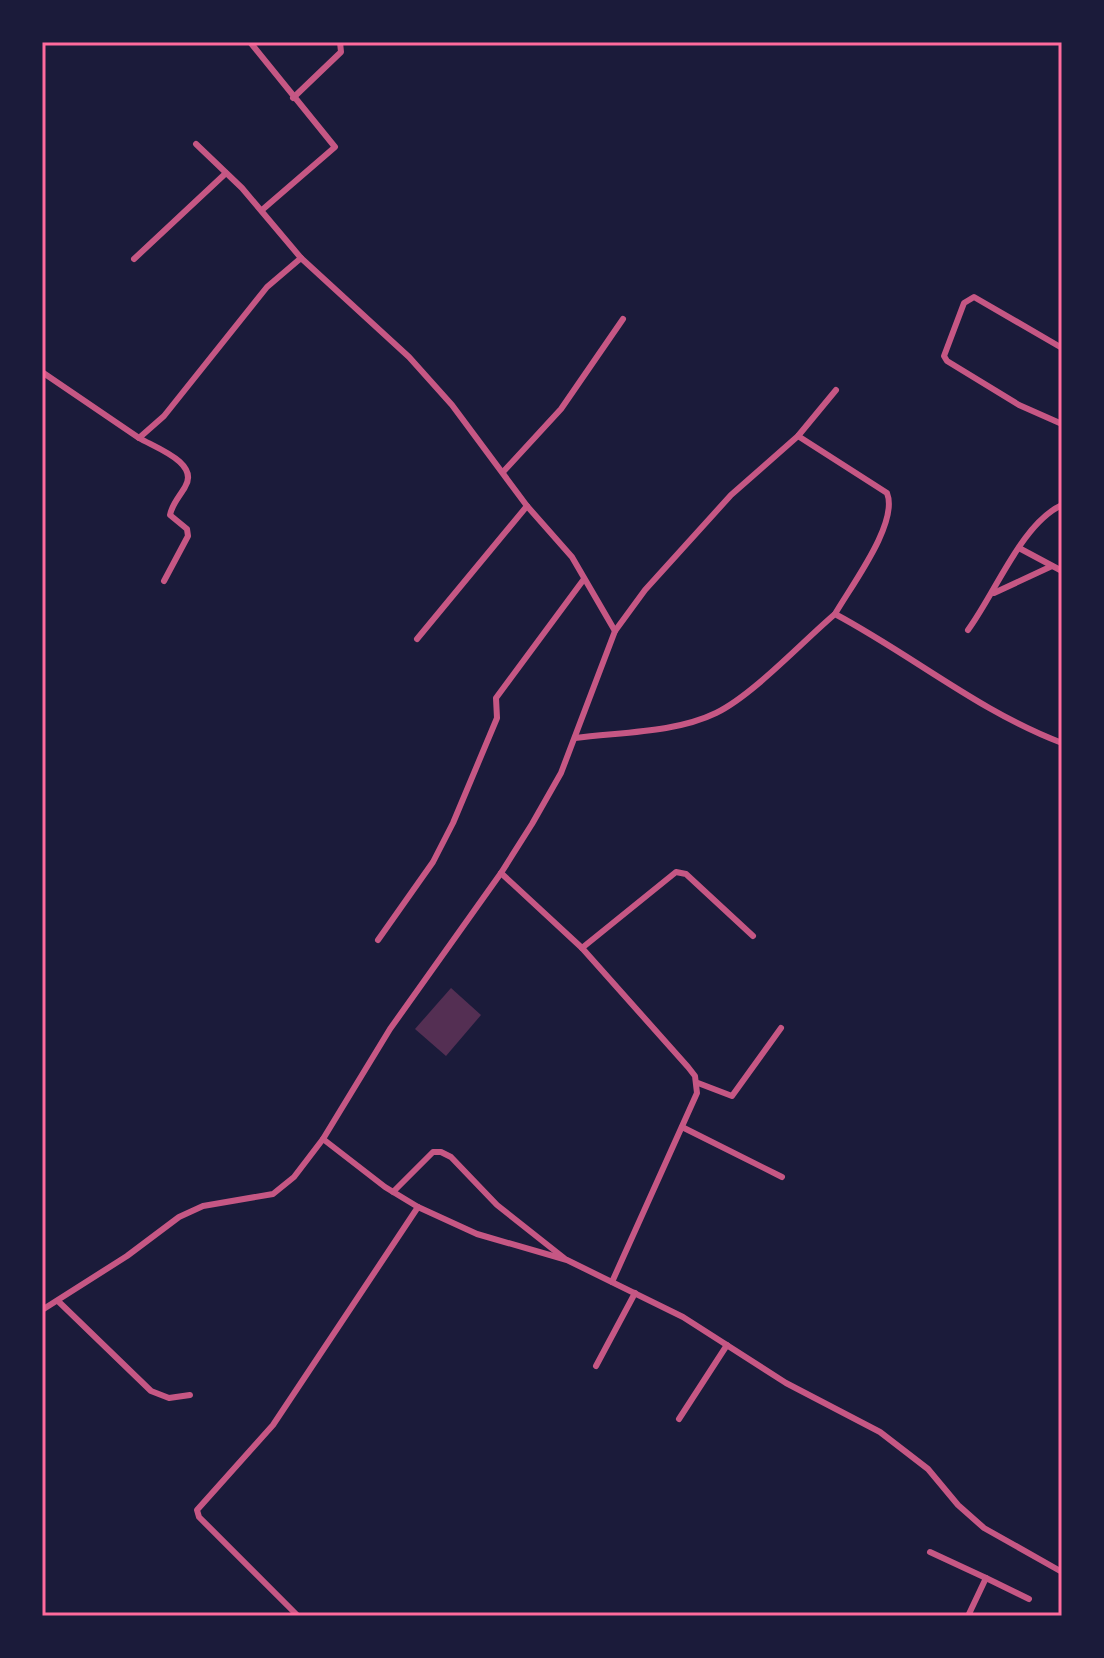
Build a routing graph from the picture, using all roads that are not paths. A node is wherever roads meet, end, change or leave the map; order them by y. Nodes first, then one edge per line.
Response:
1 (250, 42) edge
2 (340, 42) edge
3 (293, 98) junction
4 (196, 144) dead end
5 (226, 173) junction
6 (262, 210) junction
7 (301, 258) junction
8 (134, 259) dead end
9 (623, 319) dead end
10 (1062, 348) edge
11 (42, 372) edge
12 (836, 390) dead end
13 (1062, 424) edge
14 (798, 436) junction
15 (139, 438) junction
16 (503, 472) junction
17 (1062, 505) edge
18 (527, 506) junction
19 (1019, 548) junction
20 (1052, 566) junction
21 (1062, 571) edge
22 (584, 579) junction
23 (164, 581) dead end
24 (993, 594) junction
25 (835, 614) junction
26 (968, 630) dead end
27 (615, 631) junction
28 (417, 639) dead end
29 (575, 738) junction
30 (1062, 743) edge
31 (501, 873) junction
32 (753, 936) dead end
33 (378, 940) dead end
34 (582, 948) junction
35 (781, 1028) dead end
36 (698, 1083) junction
37 (682, 1127) junction
38 (323, 1139) junction
39 (782, 1177) dead end
40 (393, 1192) junction
41 (418, 1207) junction
42 (567, 1260) junction
43 (612, 1282) junction
44 (635, 1293) junction
45 (58, 1301) junction
46 (42, 1310) edge
47 (727, 1345) junction
48 (596, 1366) dead end
49 (190, 1395) dead end
50 (679, 1419) dead end
51 (930, 1552) dead end
52 (1062, 1572) edge
53 (986, 1578) junction
54 (1029, 1599) dead end
55 (298, 1616) edge
56 (968, 1616) edge

1 - 3 street
2 - 3 street
3 - 6 street
4 - 5 street
5 - 6 street
5 - 8 street
6 - 7 street
7 - 15 street
7 - 16 street
9 - 16 street
10 - 13 street
11 - 15 street
12 - 14 street
14 - 25 street
14 - 27 street
15 - 23 street
16 - 18 street
17 - 19 street
18 - 22 street
18 - 28 street
19 - 20 street
19 - 24 street
20 - 21 street
20 - 24 street
22 - 27 street
22 - 33 street
24 - 26 street
25 - 29 street
25 - 30 street
27 - 29 street
29 - 31 street
31 - 34 street
31 - 38 street
32 - 34 street
34 - 36 street
35 - 36 street
36 - 37 street
37 - 39 street
37 - 43 street
38 - 40 street
38 - 45 street
40 - 41 street
40 - 42 street
41 - 42 street
41 - 55 street
42 - 43 street
43 - 44 street
44 - 47 street
44 - 48 street
45 - 46 street
45 - 49 street
47 - 50 street
47 - 52 street
51 - 53 street
53 - 54 street
53 - 56 street

